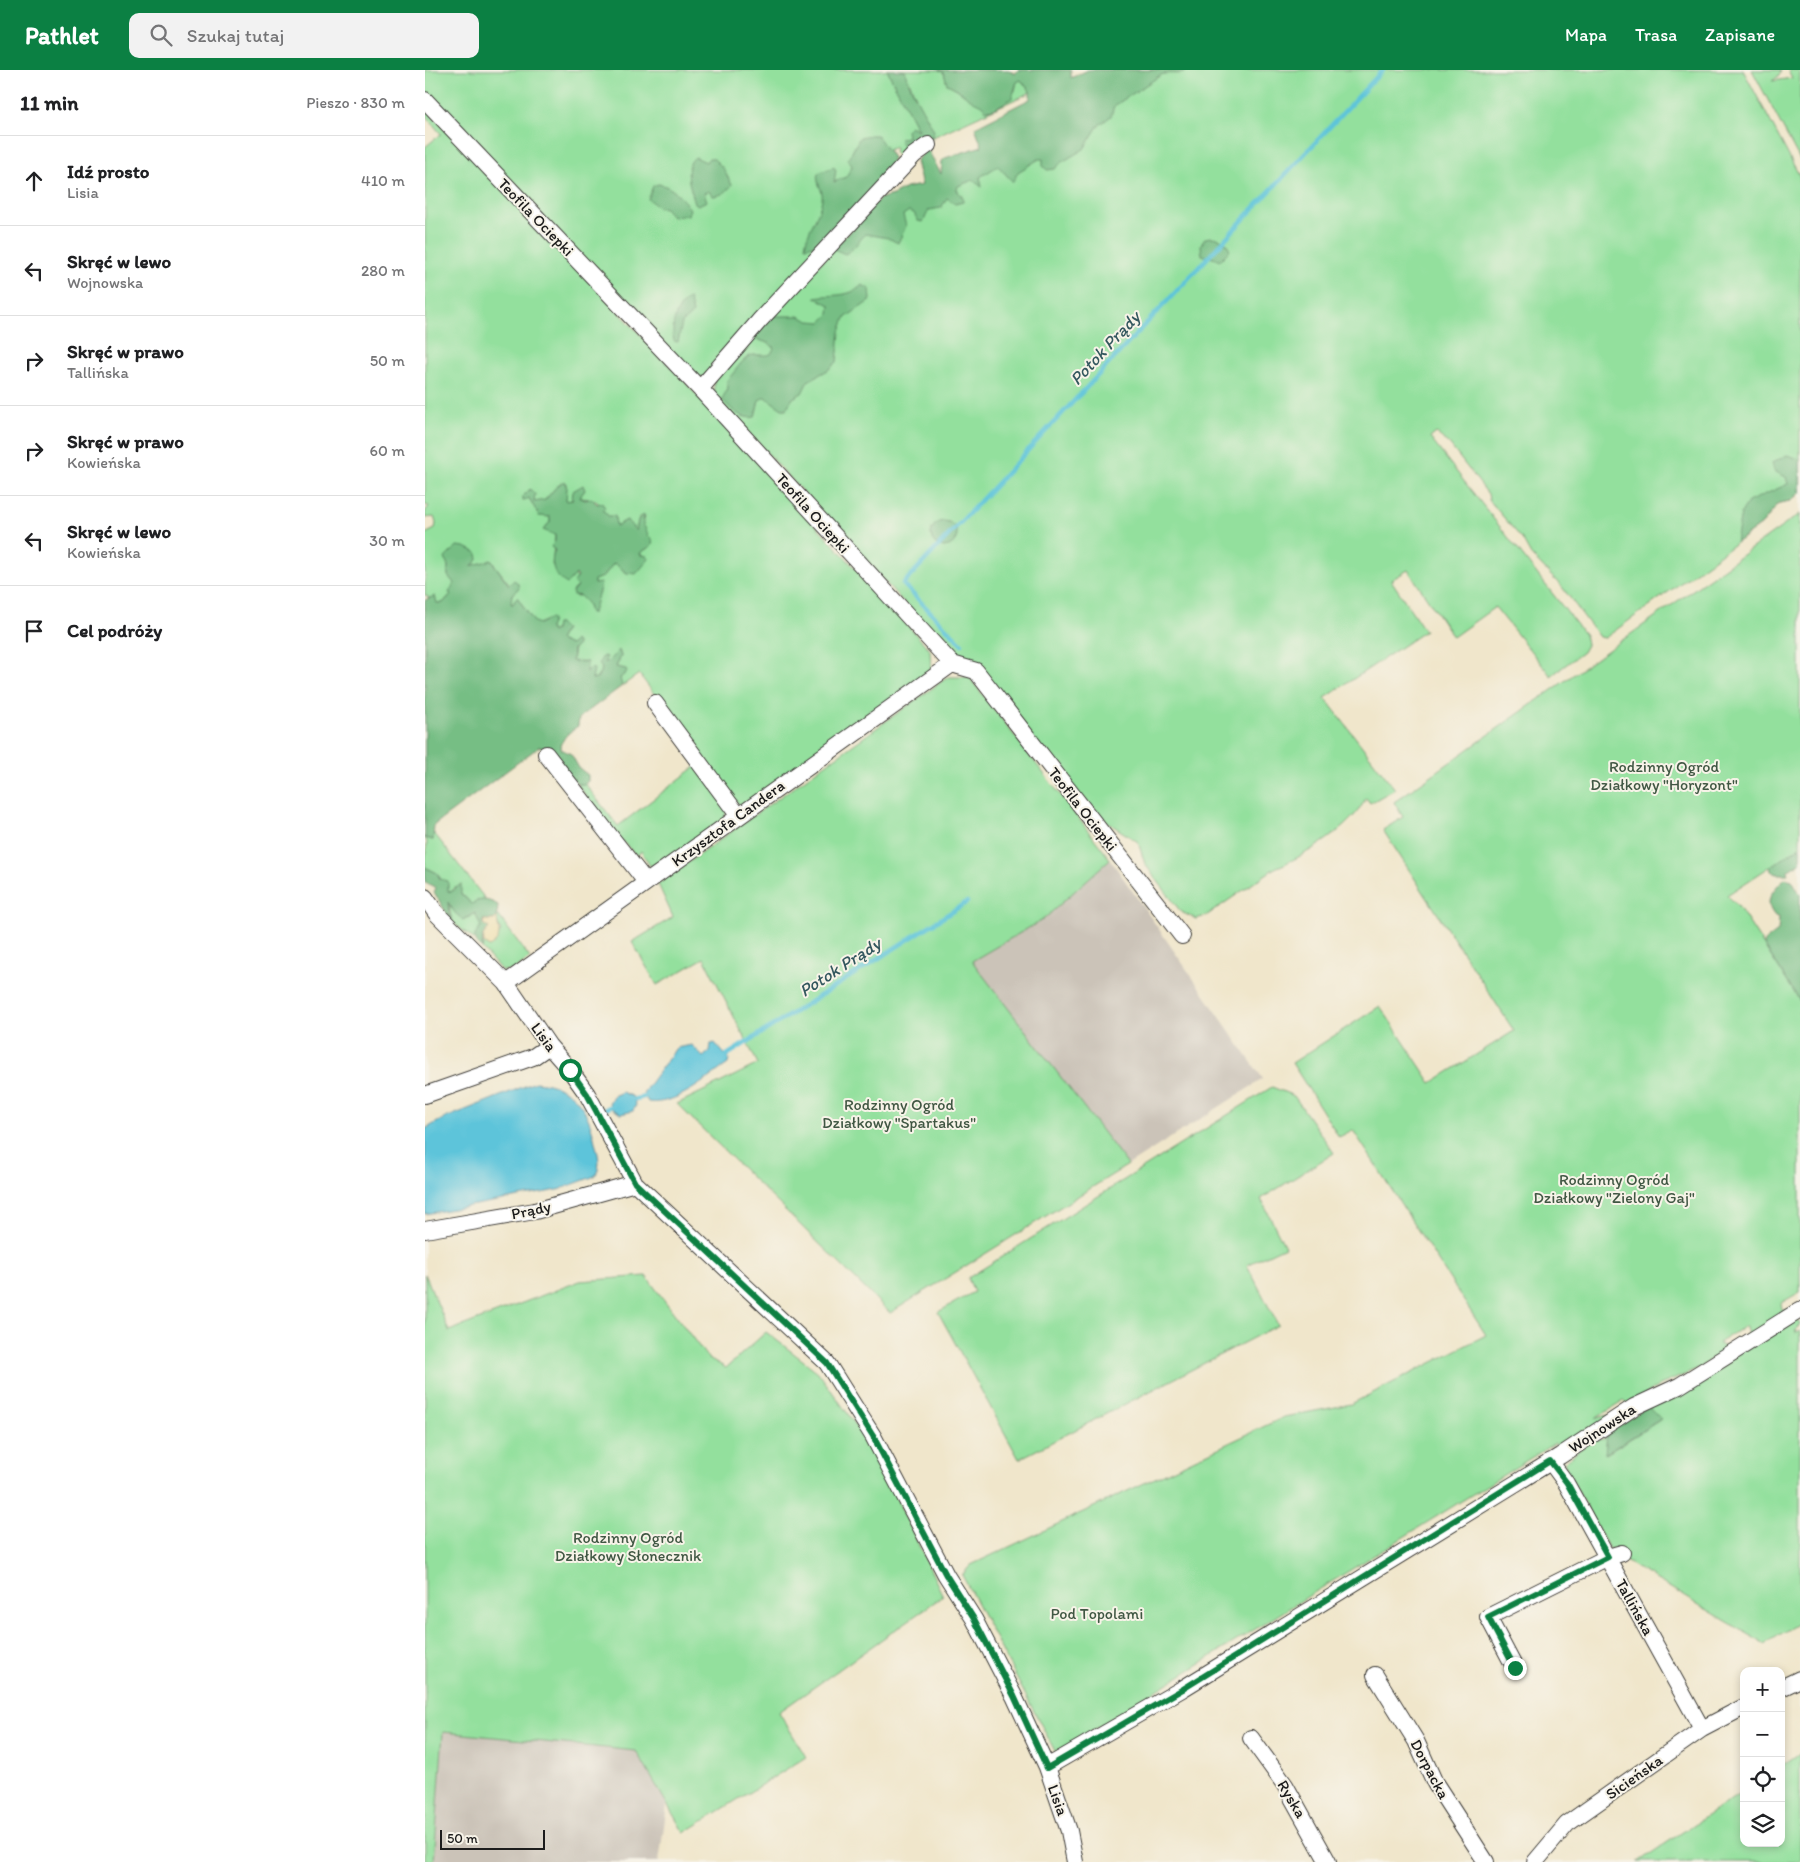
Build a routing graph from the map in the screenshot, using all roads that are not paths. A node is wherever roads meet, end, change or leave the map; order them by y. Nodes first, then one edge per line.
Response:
1 (425, 100) edge
2 (928, 145) dead end
3 (700, 389) junction
4 (952, 664) junction
5 (655, 703) dead end
6 (546, 754) dead end
7 (738, 816) junction
8 (646, 882) junction
9 (425, 897) edge
10 (1182, 936) dead end
11 (506, 983) junction
12 (549, 1046) junction
13 (425, 1095) edge
14 (635, 1183) junction
15 (425, 1230) edge
16 (1800, 1310) edge
17 (1550, 1461) junction
18 (1615, 1555) junction
19 (1515, 1668) dead end
20 (1375, 1675) dead end
21 (1800, 1679) edge
22 (1785, 1686) edge
23 (1740, 1709) edge
24 (1702, 1729) junction
25 (1251, 1738) dead end
26 (1047, 1768) junction
27 (1075, 1862) edge
28 (1328, 1862) edge
29 (1486, 1862) edge
30 (1535, 1862) edge

1 - 3 street, Teofila Ociepki
2 - 3 street
3 - 4 street, Teofila Ociepki
4 - 7 street, Krzysztofa Candera
4 - 10 street, Teofila Ociepki
5 - 7 street
6 - 8 street
7 - 8 street, Krzysztofa Candera
8 - 11 street, Krzysztofa Candera
9 - 11 street, Lisia
11 - 12 street, Lisia
12 - 13 street
12 - 14 street, Lisia
14 - 15 street, Prądy
14 - 26 street, Lisia
16 - 17 street, Wojnowska
17 - 18 street, Tallińska
17 - 26 street, Wojnowska
18 - 19 street
18 - 24 street, Tallińska
20 - 29 street, Dorpacka
21 - 22 street
23 - 24 street, Sicieńska
24 - 30 street, Sicieńska
25 - 28 street, Ryska
26 - 27 street, Lisia

